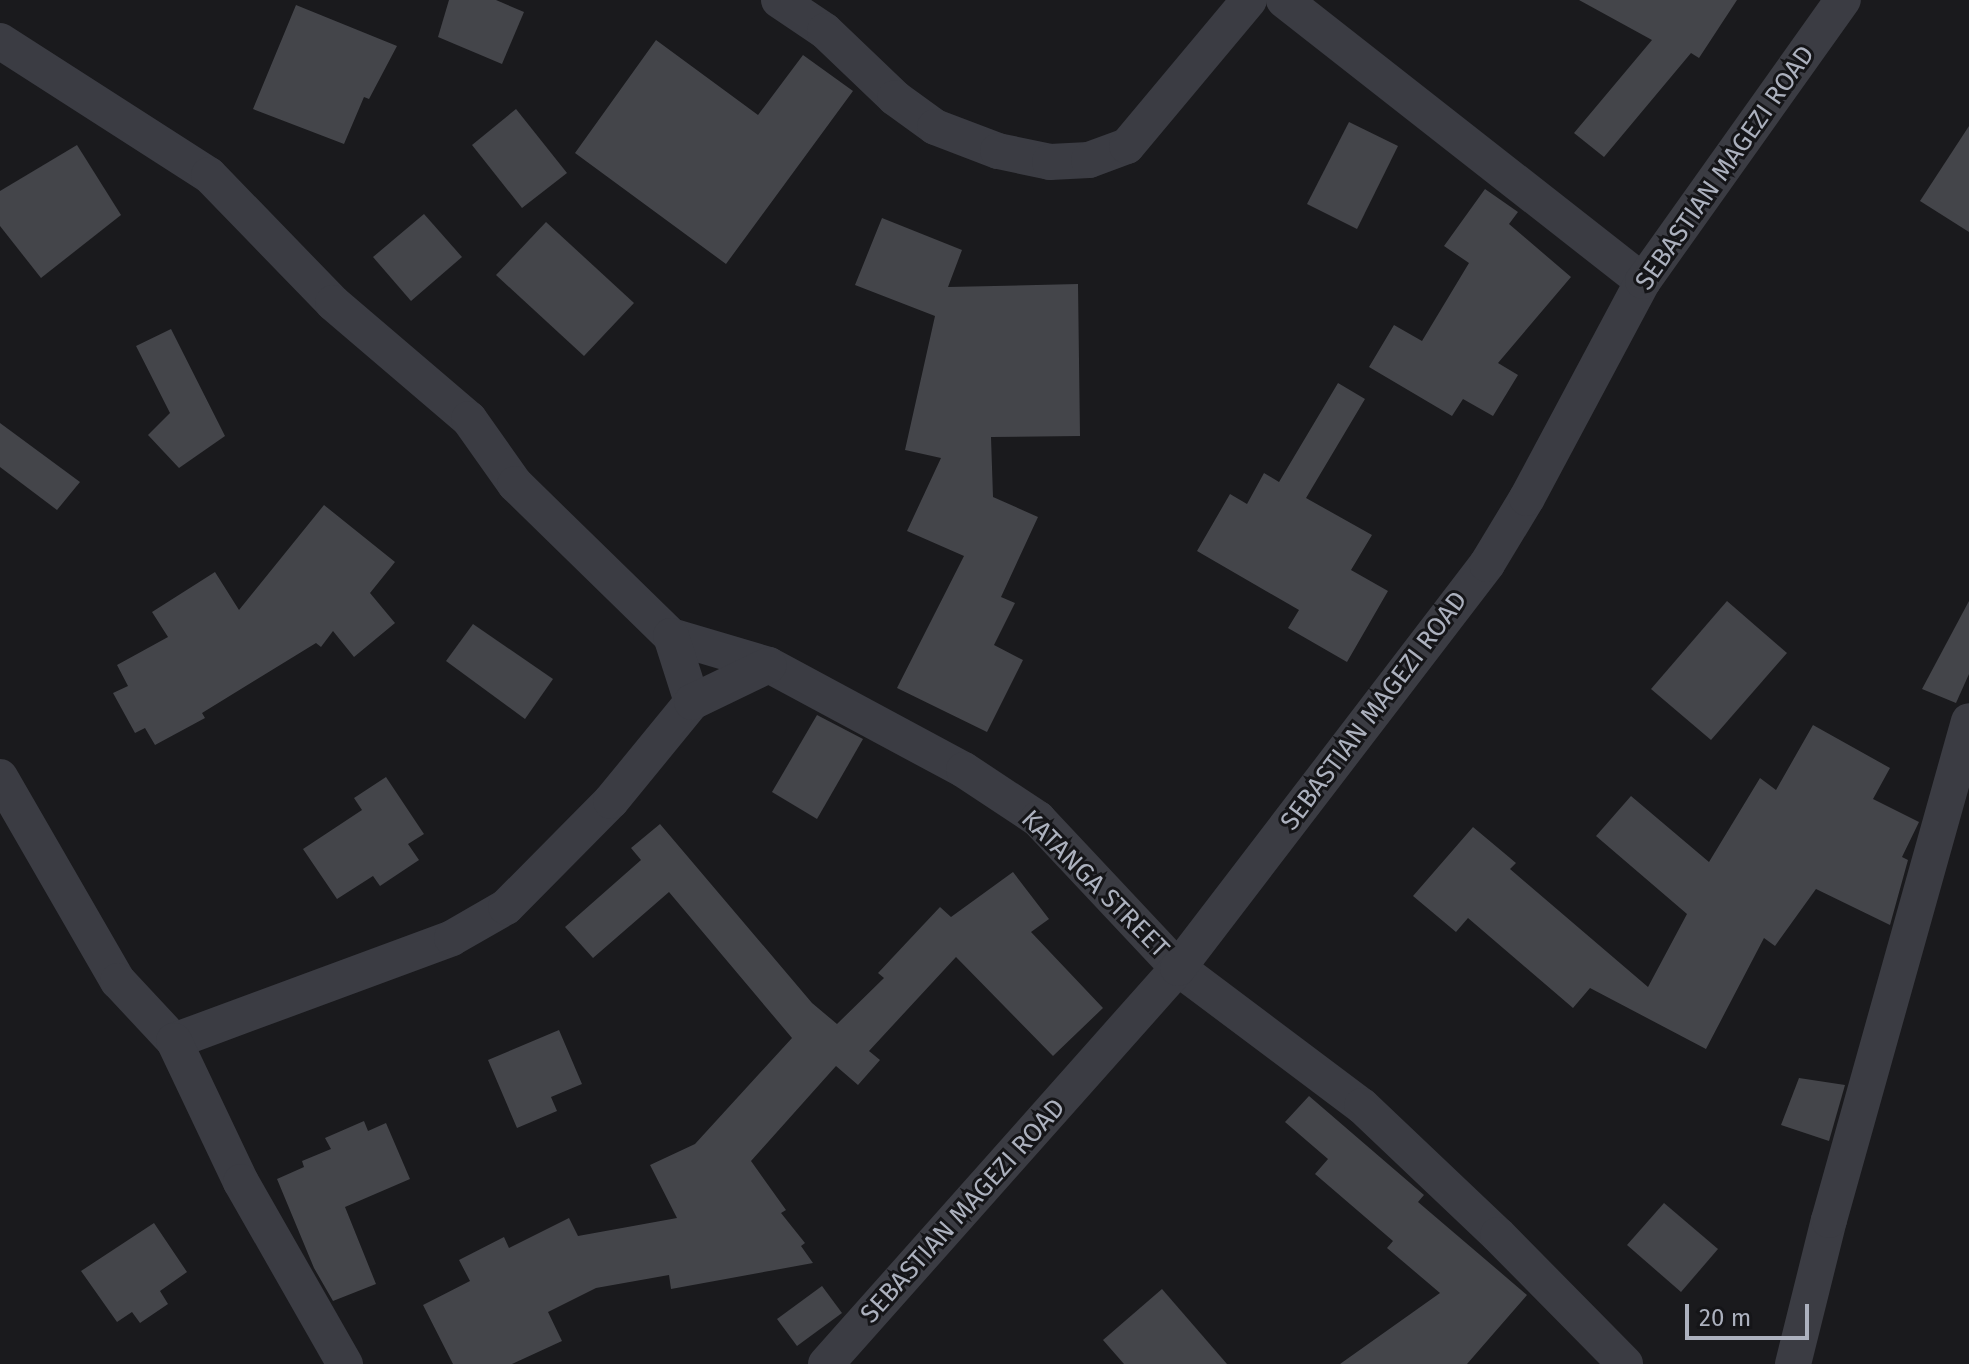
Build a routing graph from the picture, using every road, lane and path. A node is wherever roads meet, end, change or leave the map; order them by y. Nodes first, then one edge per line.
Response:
1 (779, 0) edge
2 (1249, 0) edge
3 (1284, 0) edge
4 (1843, 0) edge
5 (0, 41) edge
6 (1643, 281) junction
7 (671, 636) junction
8 (769, 665) junction
9 (692, 702) junction
10 (1969, 721) edge
11 (0, 777) edge
12 (1178, 968) junction
13 (174, 1041) junction
14 (345, 1364) edge
15 (826, 1364) edge
16 (1625, 1364) edge
17 (1793, 1364) edge

1 - 2 street
3 - 6 street
4 - 6 street, SEBASTIAN MAGEZI ROAD
5 - 7 street, KATANGA STREET
6 - 12 street, SEBASTIAN MAGEZI ROAD
7 - 8 street, KATANGA STREET
7 - 9 street
8 - 9 street
8 - 12 street, KATANGA STREET
9 - 13 street
10 - 17 street
11 - 13 street
12 - 15 street, SEBASTIAN MAGEZI ROAD
12 - 16 street, KATANGA STREET
13 - 14 street

